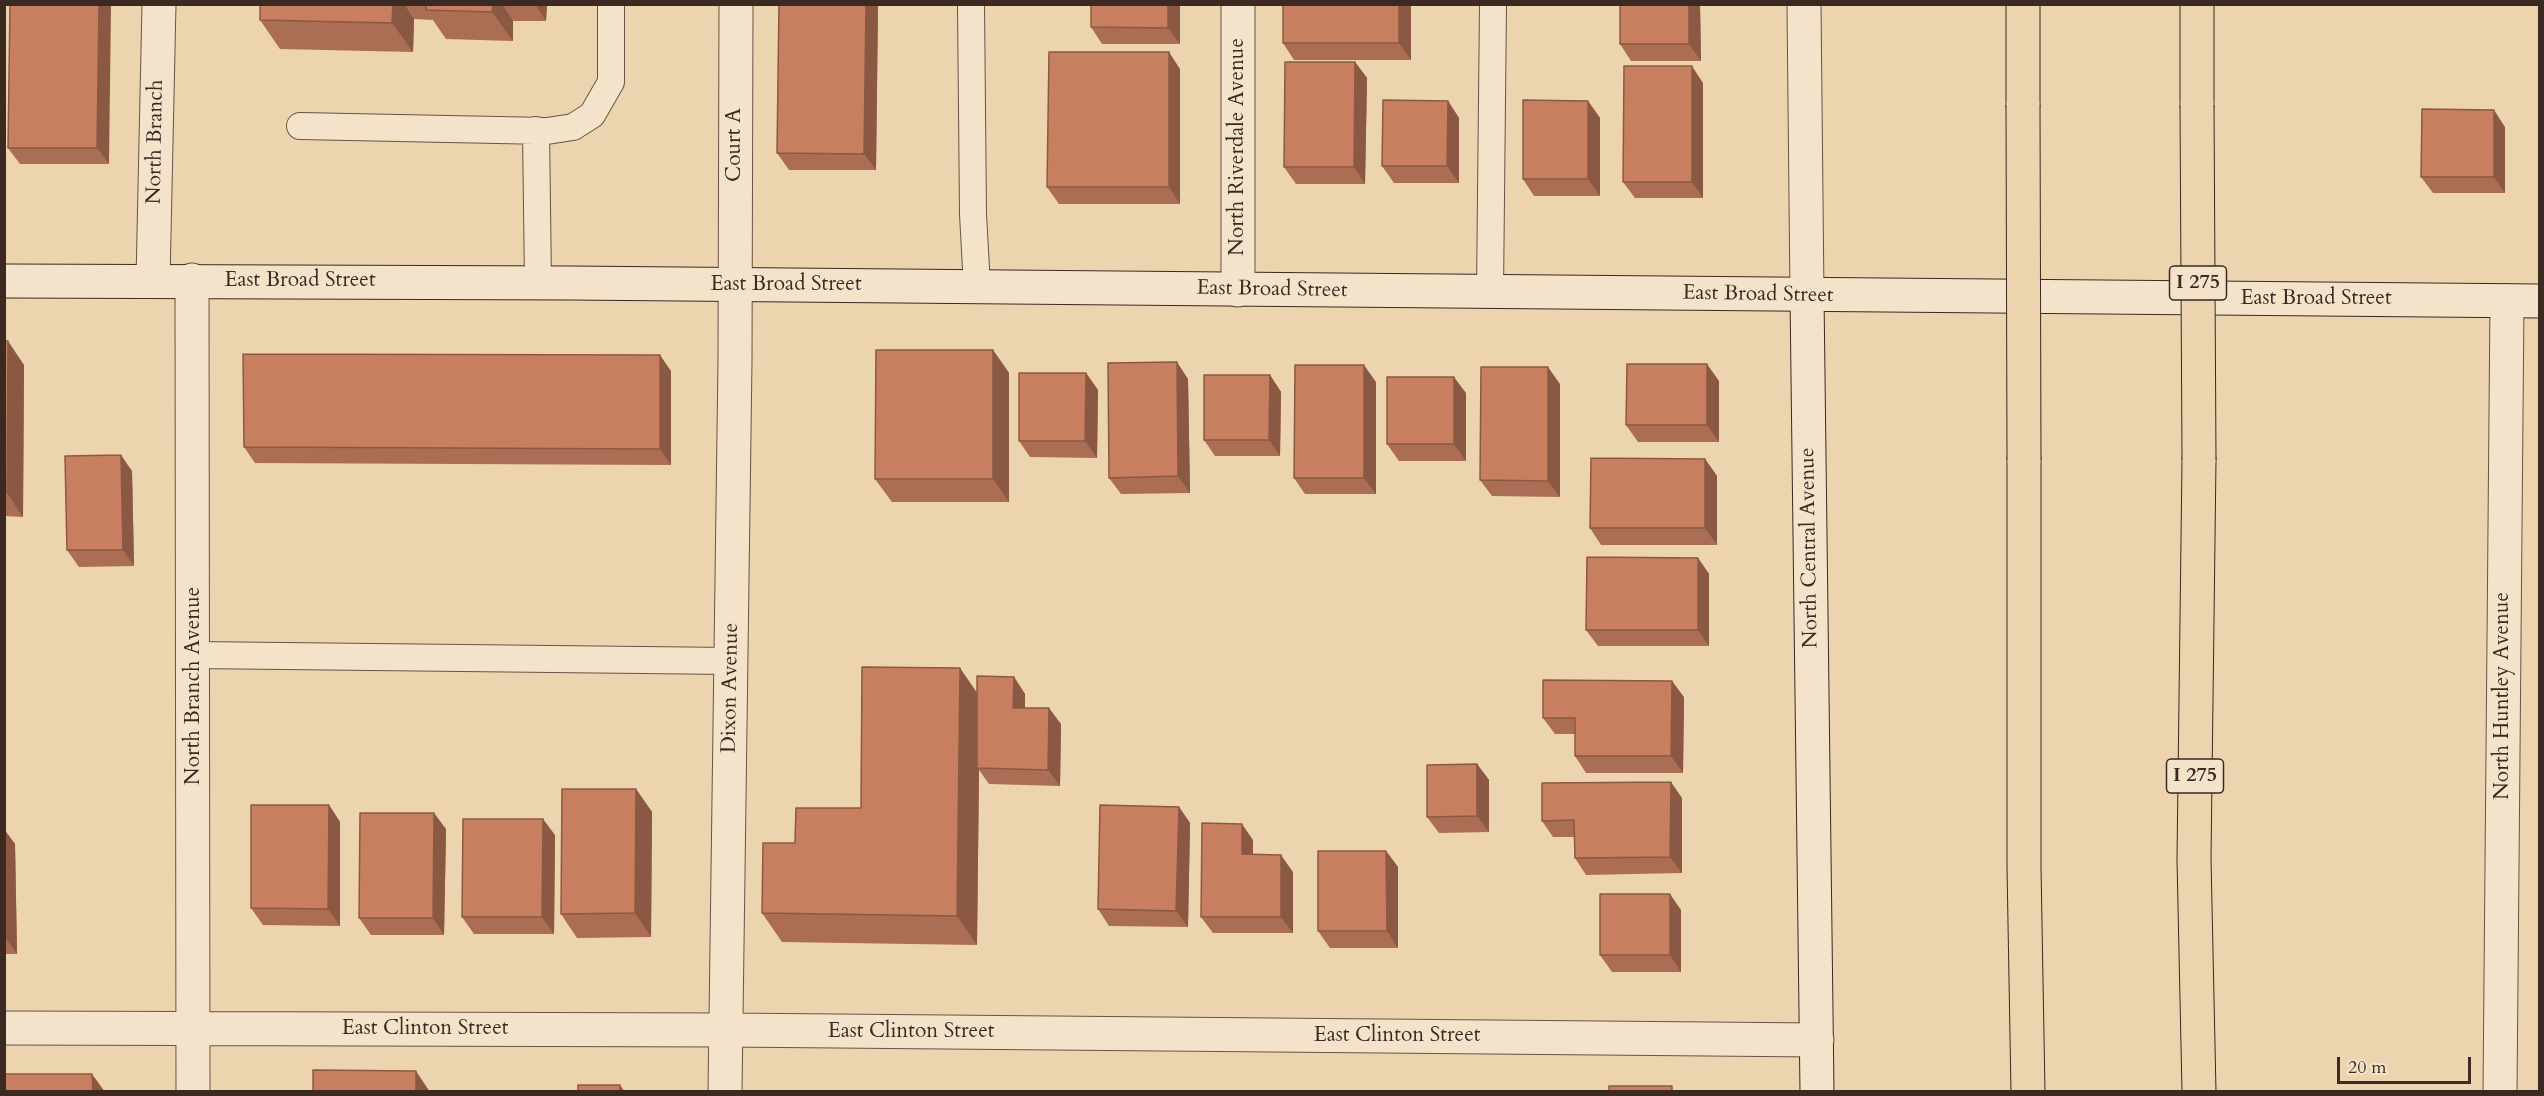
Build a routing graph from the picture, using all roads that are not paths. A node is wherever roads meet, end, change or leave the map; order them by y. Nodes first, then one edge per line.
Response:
1 (159, 4) edge
2 (611, 4) edge
3 (736, 4) edge
4 (971, 4) edge
5 (1238, 4) edge
6 (1493, 4) edge
7 (1804, 4) edge
8 (2023, 4) edge
9 (2197, 4) edge
10 (300, 126) dead end
11 (536, 130) junction
12 (153, 280) junction
13 (192, 280) junction
14 (4, 281) edge
15 (538, 283) junction
16 (735, 285) junction
17 (977, 287) junction
18 (1238, 290) junction
19 (1490, 292) junction
20 (1807, 296) junction
21 (2507, 301) junction
22 (2540, 301) edge
23 (194, 655) junction
24 (731, 661) junction
25 (4, 1028) edge
26 (193, 1029) junction
27 (727, 1030) junction
28 (1817, 1040) junction
29 (193, 1092) edge
30 (725, 1092) edge
31 (1817, 1092) edge
32 (2028, 1092) edge
33 (2199, 1092) edge
34 (2500, 1092) edge

1 - 12 street, North Branch
2 - 11 lane
3 - 16 street, Court A
4 - 17 lane
5 - 18 street, North Riverdale Avenue
6 - 19 lane
7 - 20 street, North Central Avenue
8 - 32 highway, bridge
9 - 33 highway, I 275, bridge
10 - 11 lane
11 - 15 lane
12 - 13 street, East Broad Street
12 - 14 street, East Broad Street
13 - 15 street, East Broad Street
13 - 23 street, North Branch Avenue
15 - 16 street, East Broad Street
16 - 17 street, East Broad Street
16 - 24 street, Dixon Avenue
17 - 18 street, East Broad Street
18 - 19 street, East Broad Street
19 - 20 street, East Broad Street
20 - 21 street, East Broad Street
20 - 28 street, North Central Avenue
21 - 22 street, East Broad Street
21 - 34 street, North Huntley Avenue
23 - 24 lane
23 - 26 street, North Branch Avenue
24 - 27 street, Dixon Avenue
25 - 26 street, East Clinton Street
26 - 27 street, East Clinton Street
26 - 29 street, North Branch Avenue
27 - 28 street, East Clinton Street
27 - 30 street, Dixon Avenue
28 - 31 street, North Central Avenue

